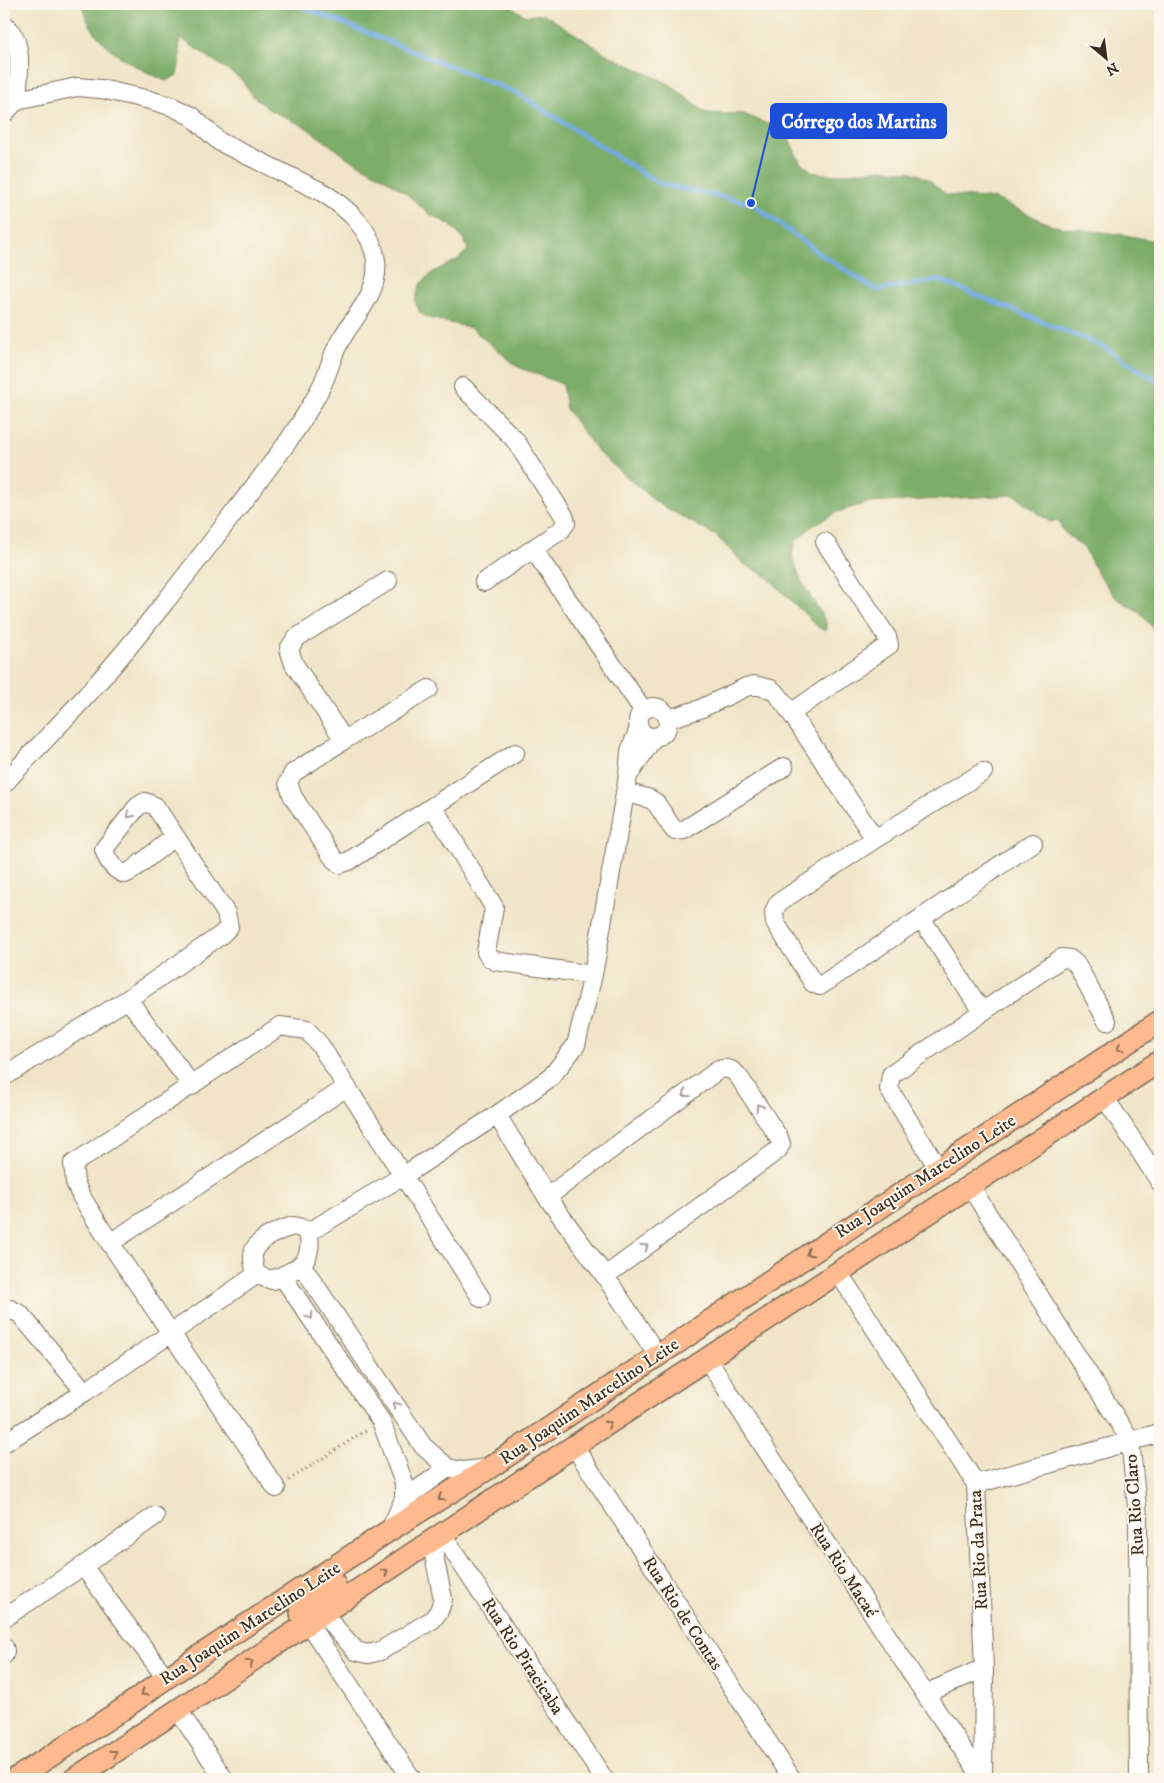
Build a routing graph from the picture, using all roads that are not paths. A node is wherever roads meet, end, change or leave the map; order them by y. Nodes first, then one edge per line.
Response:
1 (4, 24) edge
2 (17, 100) junction
3 (4, 114) edge
4 (463, 387) dead end
5 (825, 542) dead end
6 (533, 549) junction
7 (388, 582) dead end
8 (484, 582) dead end
9 (429, 689) dead end
10 (643, 710) junction
11 (791, 713) junction
12 (665, 715) junction
13 (639, 728) junction
14 (654, 737) junction
15 (344, 740) junction
16 (515, 753) dead end
17 (784, 767) dead end
18 (983, 772) dead end
19 (4, 784) edge
20 (626, 784) junction
21 (433, 807) junction
22 (174, 837) dead end
23 (875, 839) junction
24 (1033, 843) dead end
25 (921, 918) junction
26 (593, 975) junction
27 (128, 999) junction
28 (982, 1012) junction
29 (1160, 1020) edge
30 (1107, 1021) dead end
31 (1160, 1061) edge
32 (4, 1074) edge
33 (192, 1086) junction
34 (347, 1087) junction
35 (1104, 1098) junction
36 (497, 1115) junction
37 (938, 1168) junction
38 (403, 1176) junction
39 (920, 1180) junction
40 (1160, 1182) edge
41 (970, 1186) junction
42 (547, 1197) junction
43 (880, 1206) junction
44 (936, 1208) junction
45 (307, 1233) junction
46 (898, 1233) junction
47 (110, 1243) junction
48 (301, 1264) junction
49 (838, 1272) junction
50 (256, 1275) junction
51 (282, 1276) junction
52 (605, 1276) junction
53 (481, 1298) dead end
54 (4, 1310) edge
55 (171, 1332) junction
56 (658, 1356) junction
57 (707, 1359) junction
58 (85, 1392) junction
59 (573, 1411) junction
60 (1160, 1433) edge
61 (1130, 1440) junction
62 (4, 1443) edge
63 (574, 1446) junction
64 (448, 1468) junction
65 (489, 1468) junction
66 (976, 1484) junction
67 (276, 1488) road end
68 (404, 1499) junction
69 (470, 1514) junction
70 (155, 1516) dead end
71 (390, 1530) junction
72 (436, 1537) junction
73 (83, 1566) junction
74 (4, 1618) edge
75 (315, 1618) junction
76 (4, 1647) edge
77 (4, 1655) edge
78 (984, 1668) junction
79 (166, 1678) junction
80 (925, 1694) junction
81 (123, 1709) junction
82 (178, 1710) junction
83 (142, 1735) junction
84 (68, 1745) junction
85 (79, 1776) edge
86 (15, 1779) edge
87 (224, 1779) edge
88 (412, 1779) edge
89 (604, 1779) edge
90 (792, 1779) edge
91 (983, 1779) edge
92 (1139, 1779) edge

1 - 2 street
2 - 3 street
2 - 19 street
4 - 6 street
5 - 11 street
6 - 8 street
6 - 10 street
7 - 15 street
9 - 15 street
10 - 12 street
10 - 13 street
11 - 12 street
11 - 23 street
12 - 14 street
13 - 14 street
13 - 20 street
14 - 20 street
15 - 21 street
16 - 21 street
17 - 20 street
18 - 23 street
20 - 26 street
21 - 26 street
22 - 27 street
23 - 25 street
24 - 25 street
25 - 28 street
26 - 36 street
27 - 32 street
27 - 33 street
28 - 30 street
28 - 37 street
29 -> 37 main road, Rua Joaquim Marcelino Leite
31 - 35 main road, Rua Joaquim Marcelino Leite
33 - 34 street
33 - 47 street
34 - 38 street
34 - 47 street
35 - 40 street
35 - 41 main road, Rua Joaquim Marcelino Leite
36 - 38 street
36 - 42 street
37 - 39 main road, Rua Joaquim Marcelino Leite
38 - 45 street
38 - 53 street
39 - 43 main road, Rua Joaquim Marcelino Leite
39 - 44 main road
41 - 44 main road, Rua Joaquim Marcelino Leite
41 - 61 street, Rua Rio Claro
42 - 52 street
52 -> 42 street
43 - 46 main road
43 -> 56 main road, Rua Joaquim Marcelino Leite
44 - 46 main road, Rua Joaquim Marcelino Leite
45 - 48 street
45 - 50 street
46 - 49 main road, Rua Joaquim Marcelino Leite
47 - 55 street
48 - 51 street
64 -> 48 street
49 - 57 main road, Rua Joaquim Marcelino Leite
49 - 66 street, Rua Rio da Prata
50 - 51 street
50 - 55 street
51 -> 68 street
52 - 56 street
54 - 58 street
55 - 58 street
55 - 67 street
56 - 59 main road, Rua Joaquim Marcelino Leite
63 -> 57 main road, Rua Joaquim Marcelino Leite
57 - 80 street, Rua Rio Macaé
58 - 62 street
59 - 65 main road, Rua Joaquim Marcelino Leite
59 - 69 main road
60 - 61 street
61 - 66 street
61 - 92 street, Rua Rio Claro
63 - 69 main road, Rua Joaquim Marcelino Leite
63 - 90 street, Rua Rio de Contas
64 - 65 street
64 - 68 street
65 -> 71 main road, Rua Joaquim Marcelino Leite
66 - 78 street, Rua Rio da Prata
68 - 71 street
69 - 72 main road, Rua Joaquim Marcelino Leite
70 - 73 street
71 - 75 main road
71 - 79 main road, Rua Joaquim Marcelino Leite
75 -> 72 main road, Rua Joaquim Marcelino Leite
72 - 75 street
72 - 89 street, Rua Rio Piracicaba
73 - 74 street
73 - 79 street
82 -> 75 main road, Rua Joaquim Marcelino Leite
75 - 88 street
76 - 77 street
78 - 80 street
78 - 91 street, Rua Rio da Prata
79 -> 81 main road, Rua Joaquim Marcelino Leite
80 - 91 street, Rua Rio Macaé
81 - 83 main road
81 - 84 main road, Rua Joaquim Marcelino Leite
82 - 83 main road, Rua Joaquim Marcelino Leite
82 - 87 street
85 -> 83 main road, Rua Joaquim Marcelino Leite
84 - 85 main road
84 - 86 main road, Rua Joaquim Marcelino Leite

